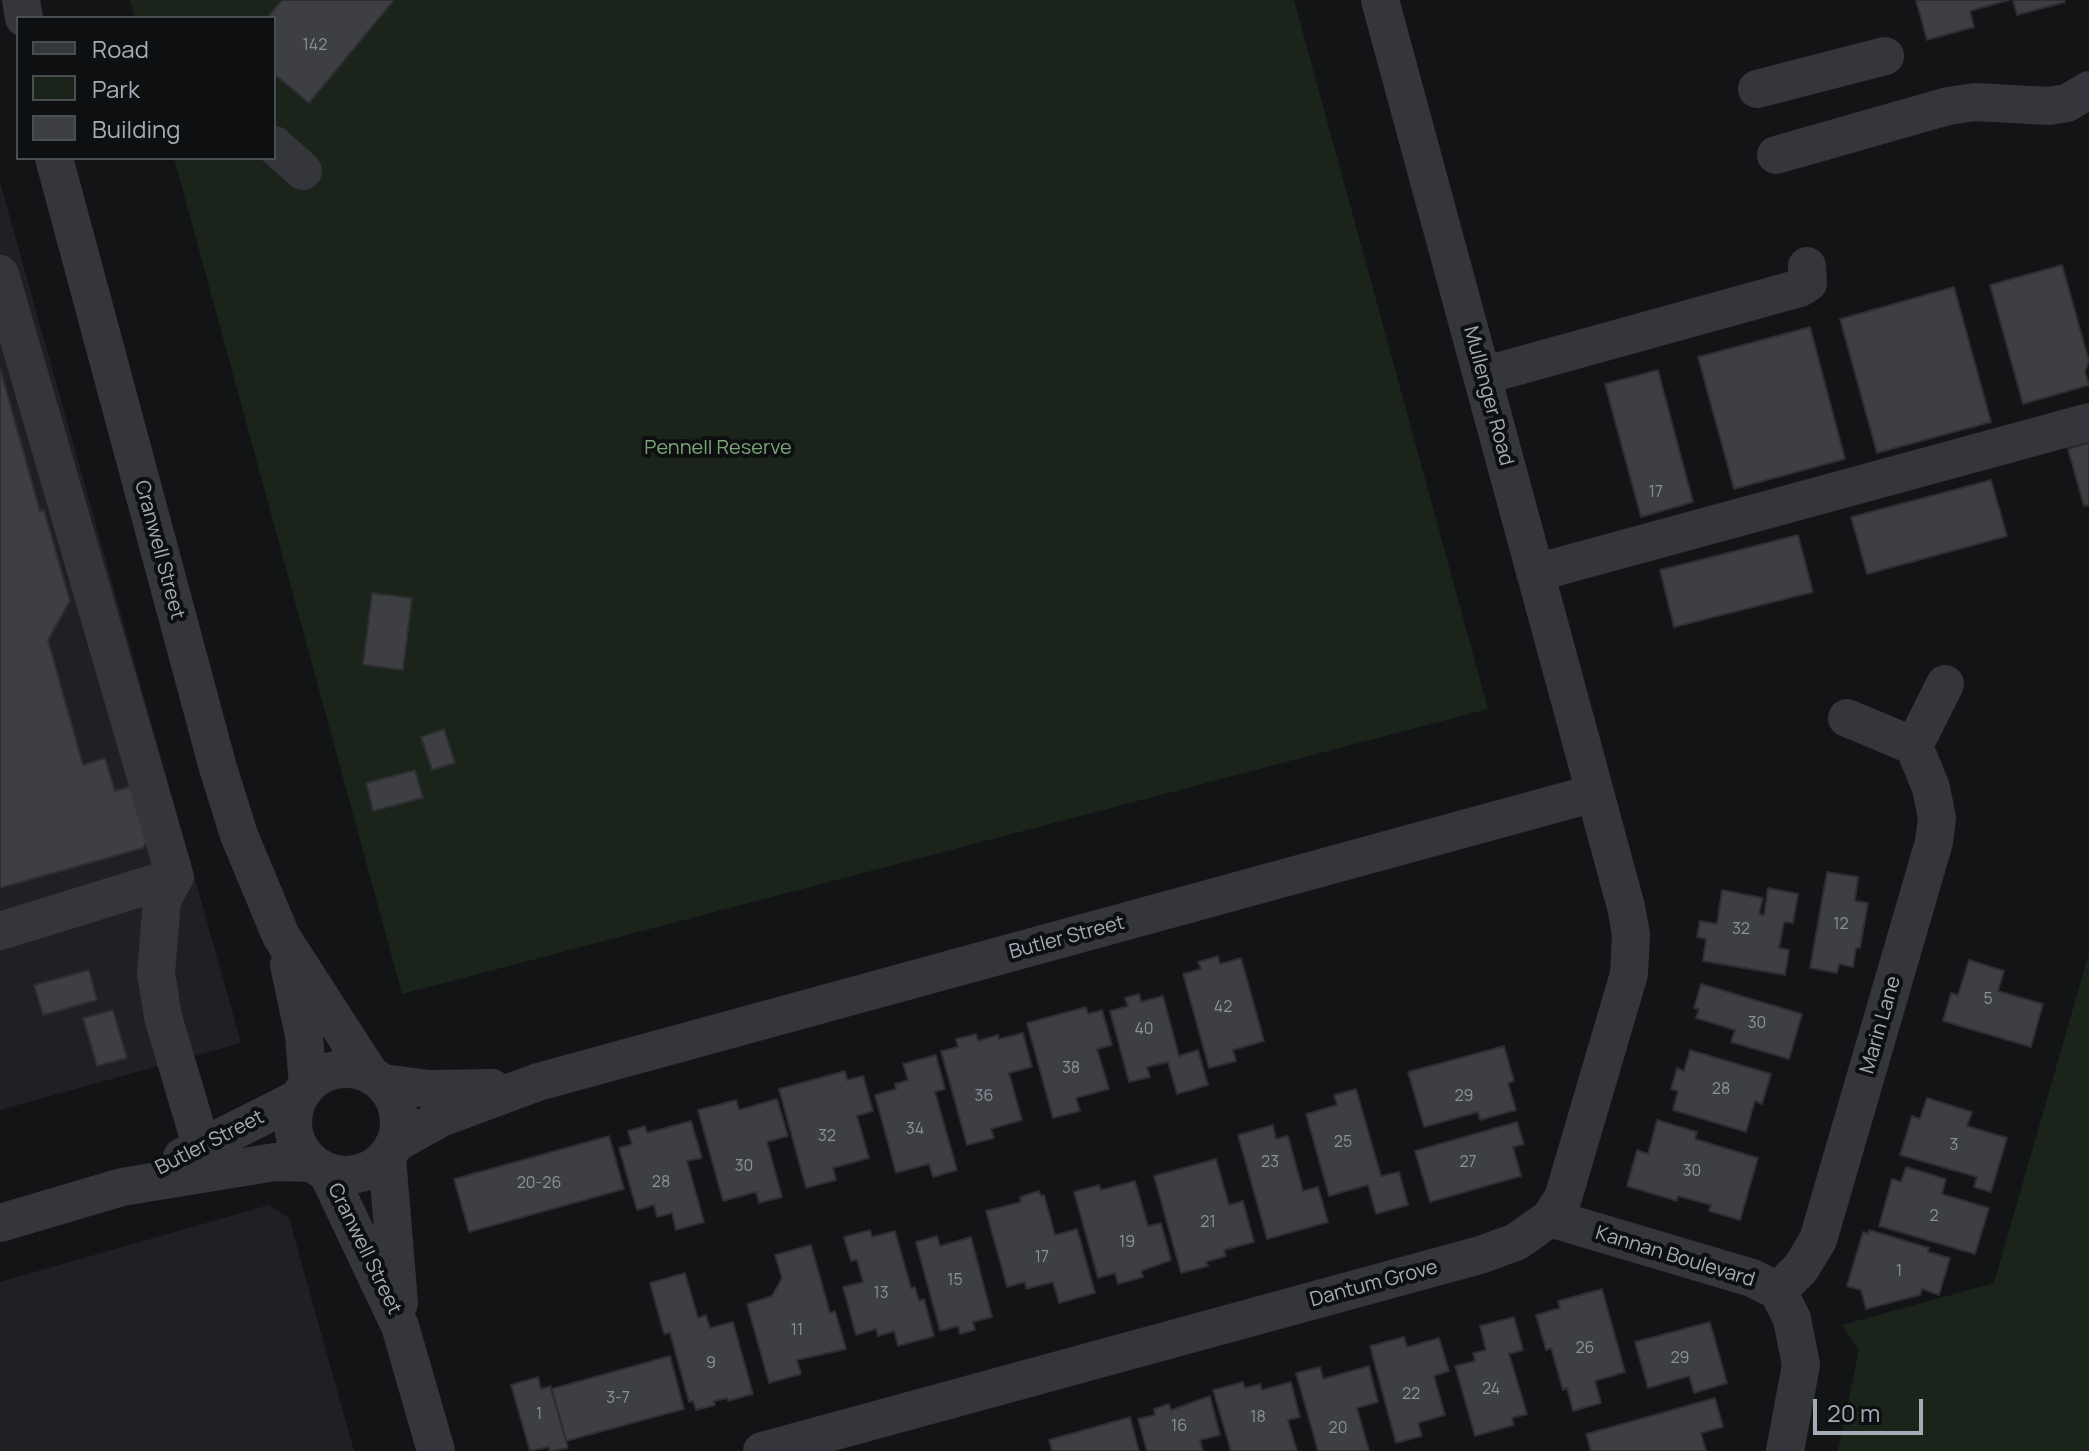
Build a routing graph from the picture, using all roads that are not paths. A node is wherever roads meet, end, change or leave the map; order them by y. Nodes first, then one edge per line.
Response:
1 (1380, 0) edge
2 (1885, 56) dead end
3 (1757, 89) dead end
4 (2089, 90) edge
5 (276, 147) edge
6 (1776, 155) dead end
7 (55, 160) edge
8 (303, 171) dead end
9 (1807, 266) dead end
10 (0, 274) edge
11 (1482, 376) junction
12 (2089, 422) edge
13 (1535, 573) junction
14 (1945, 684) dead end
15 (1847, 718) dead end
16 (1914, 746) junction
17 (1595, 793) junction
18 (175, 877) junction
19 (0, 931) edge
20 (281, 936) junction
21 (377, 1078) junction
22 (538, 1082) junction
23 (302, 1092) junction
24 (392, 1150) junction
25 (206, 1159) junction
26 (319, 1168) junction
27 (1550, 1218) junction
28 (0, 1223) edge
29 (1778, 1291) junction
30 (400, 1326) junction
31 (436, 1451) edge
32 (762, 1451) edge
33 (1785, 1451) edge

1 - 11 street, Mullenger Road
2 - 3 street
4 - 6 street
5 - 8 street
7 - 20 street, Cranwell Street
9 - 11 street
10 - 18 street
11 - 13 street, Mullenger Road
12 - 13 street
13 - 17 street, Mullenger Road
14 - 16 street
15 - 16 street
16 - 29 street, Marin Lane
17 - 22 street, Butler Street
17 - 27 street, Dantum Grove
18 - 19 street
18 - 25 street
20 - 21 street, Cranwell Street
20 - 23 street, Cranwell Street
21 - 22 street, Butler Street
21 - 23 street
21 - 24 street
22 - 24 street, Butler Street
23 - 25 street, Butler Street
23 - 26 street
24 - 26 street
24 - 30 street, Cranwell Street
25 - 26 street, Butler Street
25 - 28 street, Butler Street
26 - 30 street, Cranwell Street
27 - 29 street, Kannan Boulevard
27 - 32 street, Dantum Grove
29 - 33 street, Kannan Boulevard
30 - 31 street, Cranwell Street

